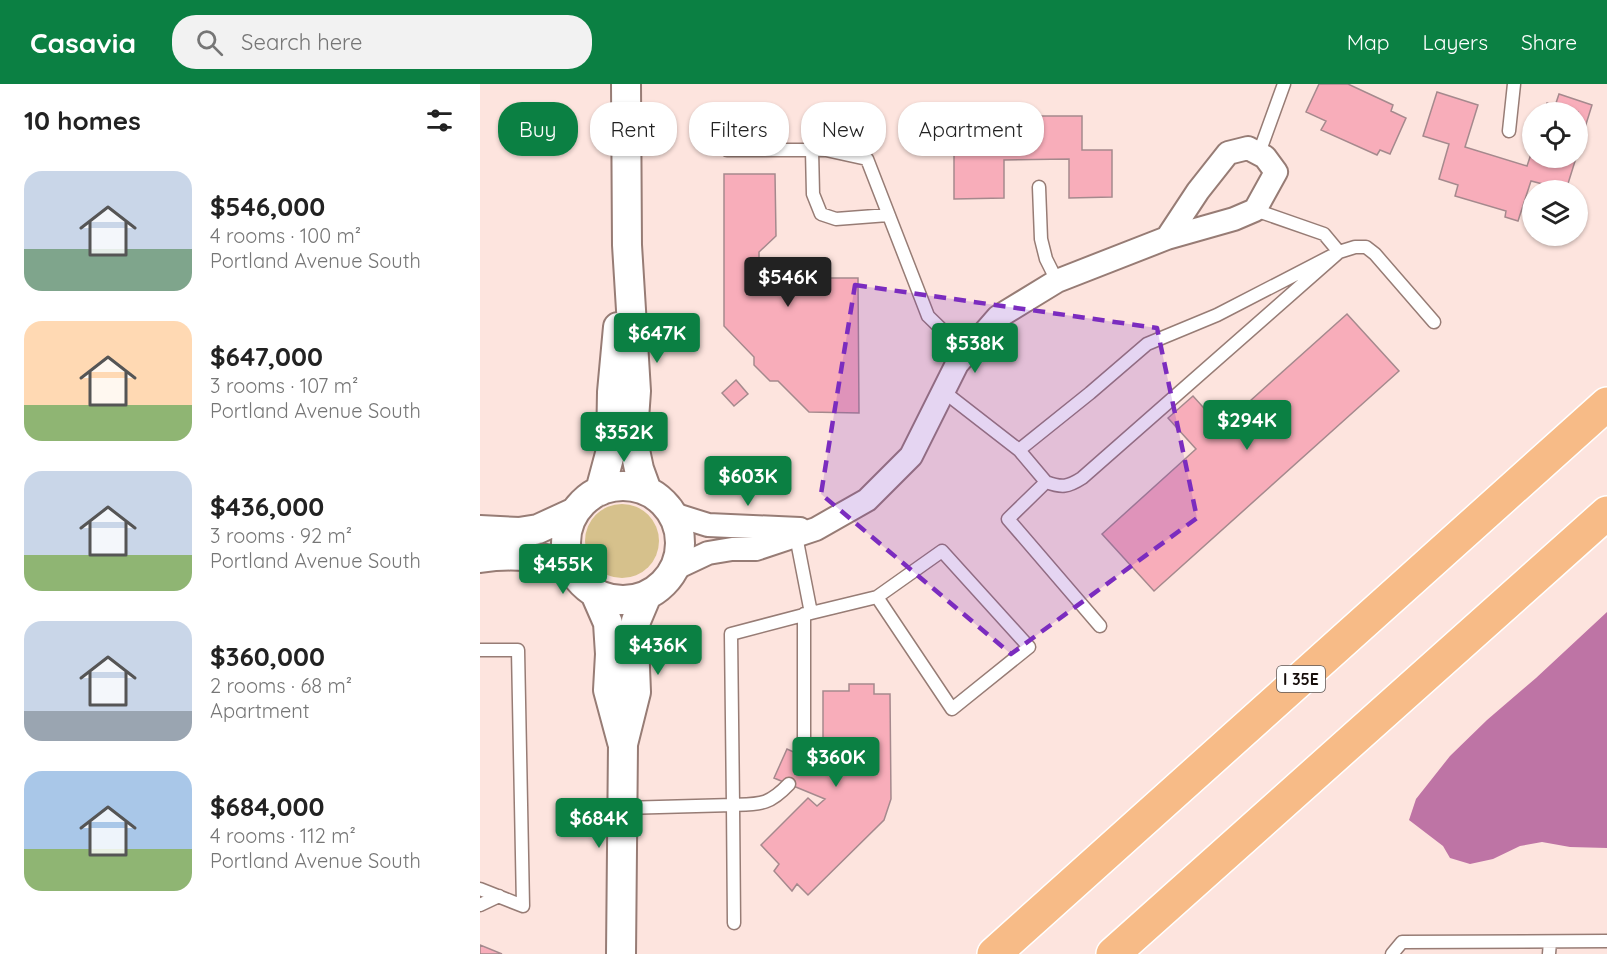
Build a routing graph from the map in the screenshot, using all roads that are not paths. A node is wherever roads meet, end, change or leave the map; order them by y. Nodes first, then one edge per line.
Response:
1 (626, 84) edge
2 (1284, 84) edge
3 (1514, 84) edge
4 (1509, 131) dead end
5 (1259, 153) junction
6 (812, 156) edge
7 (853, 156) edge
8 (1039, 187) dead end
9 (1255, 210) junction
10 (888, 215) junction
11 (1167, 238) junction
12 (627, 245) junction
13 (1339, 252) junction
14 (1057, 281) junction
15 (1434, 322) dead end
16 (966, 353) junction
17 (943, 391) junction
18 (1607, 404) edge
19 (1018, 450) junction
20 (1046, 482) junction
21 (600, 490) junction
22 (647, 491) junction
23 (575, 512) junction
24 (1607, 513) edge
25 (673, 514) junction
26 (480, 530) edge
27 (806, 532) junction
28 (480, 558) edge
29 (571, 565) junction
30 (674, 569) junction
31 (594, 591) junction
32 (646, 595) junction
33 (877, 597) junction
34 (808, 614) junction
35 (1100, 626) dead end
36 (480, 650) edge
37 (623, 744) junction
38 (804, 756) dead end
39 (789, 784) dead end
40 (734, 805) junction
41 (622, 808) junction
42 (480, 889) edge
43 (499, 896) junction
44 (480, 905) edge
45 (734, 923) dead end
46 (1607, 941) edge
47 (1550, 948) edge
48 (621, 954) edge
49 (994, 954) edge
50 (1113, 954) edge
51 (1392, 954) edge

1 - 12 street
2 - 5 lane
3 - 4 lane
5 - 9 street
5 - 11 street
6 - 10 lane
7 - 10 lane
8 - 14 lane
9 - 11 street
9 - 13 lane
10 - 16 lane
11 - 14 street
12 - 21 street
12 - 22 street
13 - 15 lane
13 - 19 lane
13 - 20 lane
14 - 16 street
16 - 17 street
17 - 19 lane
17 - 27 street
18 - 49 highway, I 35E
19 - 20 lane
20 - 35 lane
21 - 22 street
21 - 23 street
22 - 25 street
23 - 26 street
23 - 29 street
24 - 50 highway
25 - 27 street
25 - 30 street
27 - 30 street
27 - 34 lane
28 - 29 street
29 - 31 street
30 - 32 street
31 - 32 street
31 - 37 street
32 - 37 street
33 - 33 lane
33 - 34 lane
34 - 38 lane
34 - 40 lane
36 - 43 lane
37 - 41 street
39 - 40 lane
40 - 41 lane
40 - 45 lane
41 - 48 street
42 - 43 lane
43 - 44 lane
46 - 47 lane
47 - 51 lane

